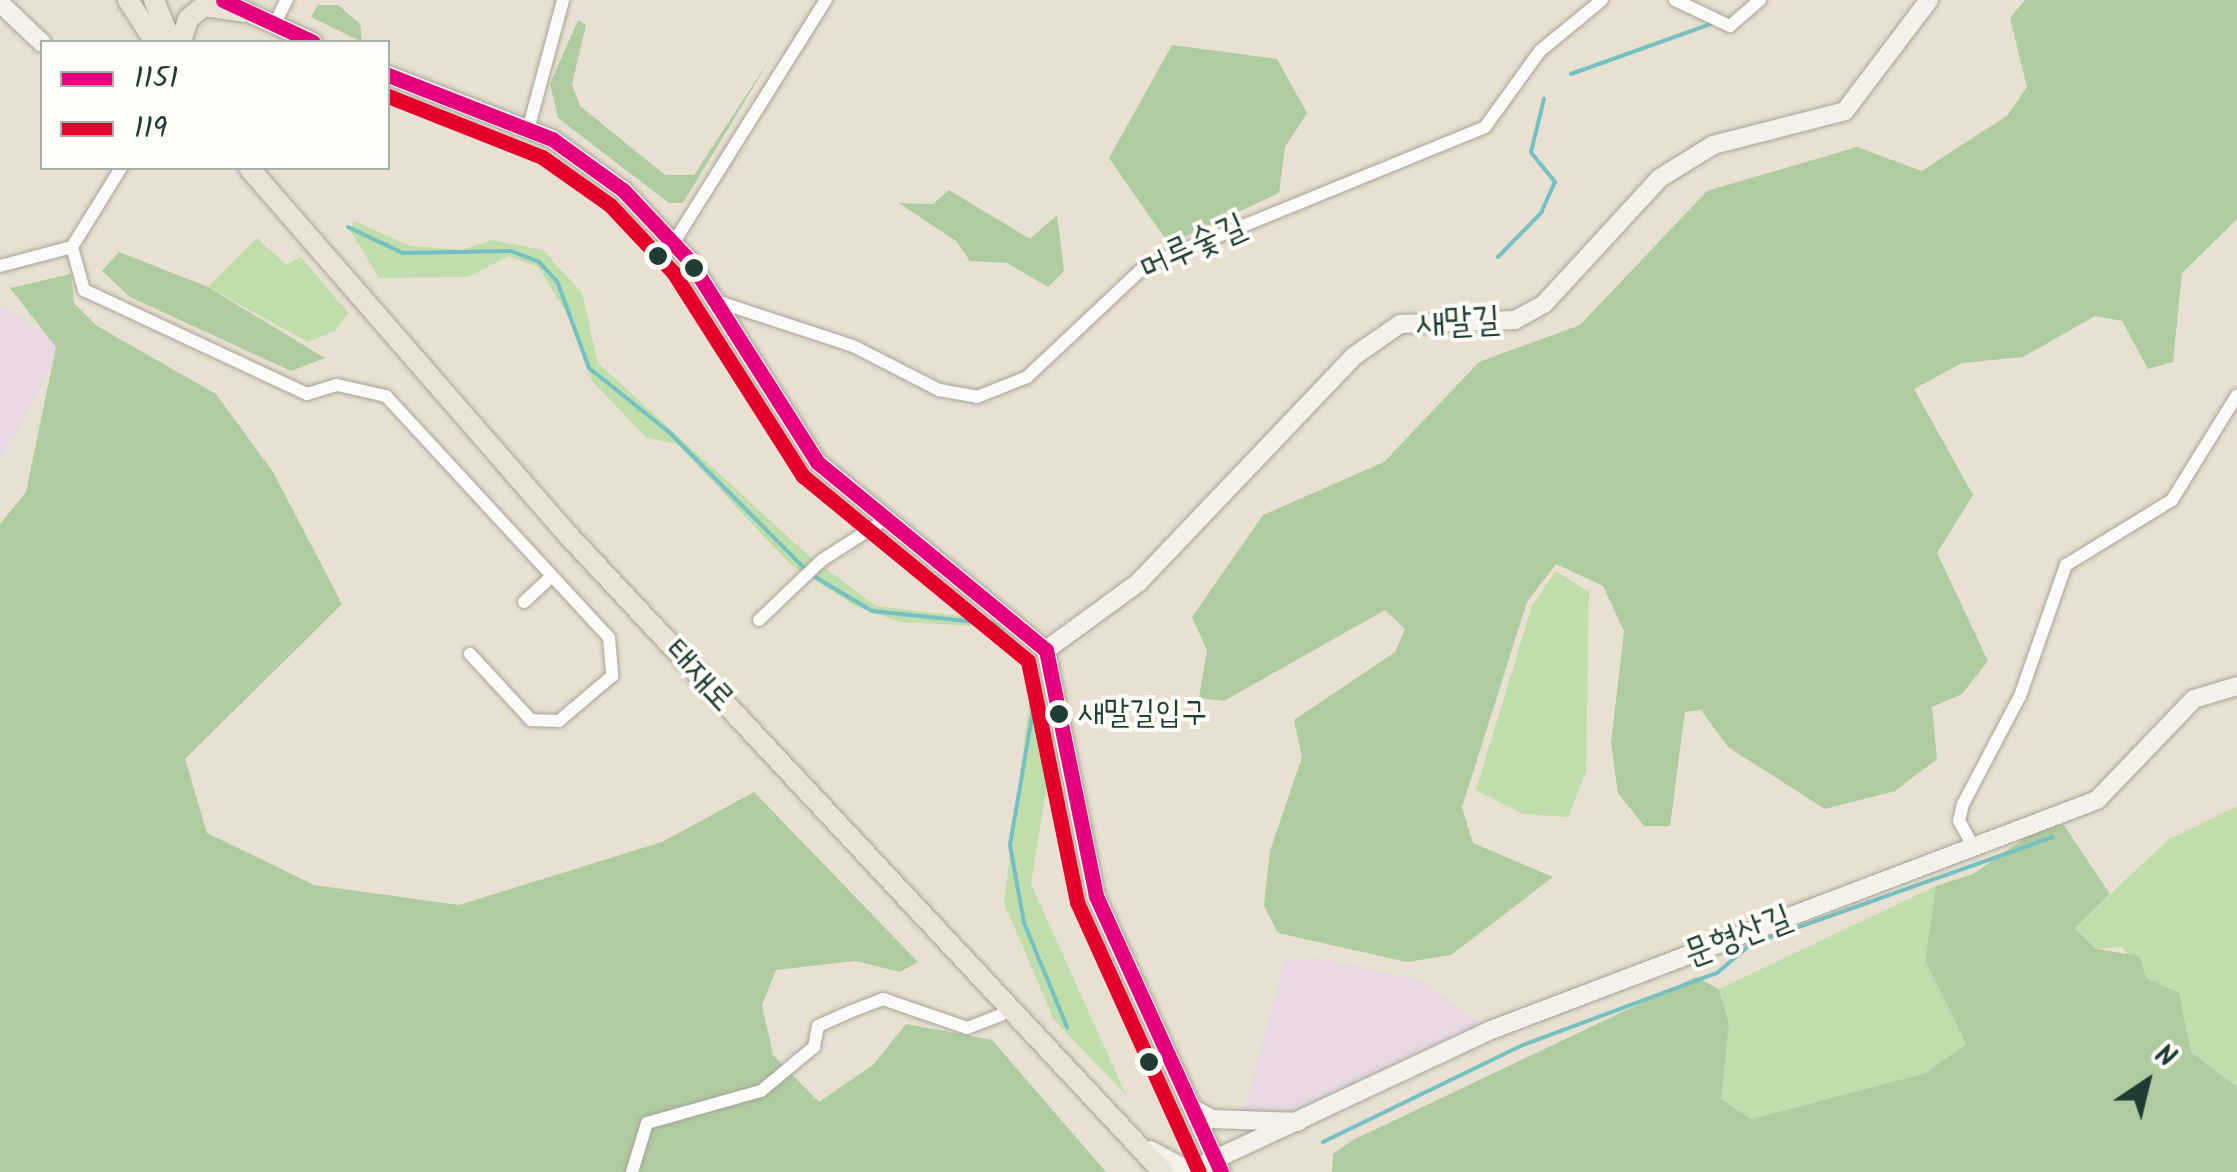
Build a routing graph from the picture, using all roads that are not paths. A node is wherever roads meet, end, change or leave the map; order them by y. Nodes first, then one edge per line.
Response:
1 (128, 0) edge
2 (144, 0) edge
3 (154, 0) edge
4 (287, 0) edge
5 (562, 0) edge
6 (826, 0) edge
7 (1602, 0) edge
8 (1675, 0) edge
9 (1760, 0) edge
10 (1929, 0) edge
11 (0, 3) edge
12 (233, 4) edge
13 (274, 25) junction
14 (154, 40) edge
15 (162, 40) edge
16 (170, 40) edge
17 (182, 40) edge
18 (308, 40) edge
19 (40, 41) edge
20 (390, 76) edge
21 (528, 130) junction
22 (119, 170) edge
23 (244, 170) edge
24 (244, 170) edge
25 (674, 242) junction
26 (72, 247) junction
27 (0, 266) edge
28 (713, 300) junction
29 (2237, 395) edge
30 (884, 522) junction
31 (552, 576) junction
32 (524, 602) dead end
33 (759, 620) dead end
34 (1046, 650) junction
35 (470, 654) dead end
36 (2237, 686) edge
37 (1973, 846) junction
38 (1001, 1016) junction
39 (1191, 1108) junction
40 (1308, 1122) junction
41 (1137, 1141) junction
42 (1216, 1168) edge
43 (632, 1172) edge
44 (1148, 1172) edge
45 (1163, 1172) edge

1 - 14 main road
2 - 15 main road
3 - 16 main road
4 - 13 street
5 - 21 street
6 - 25 street
7 - 28 street, 머루숯길
8 - 9 street
10 - 34 street, 새말길
11 - 19 street
12 - 13 street
12 - 17 main road
13 - 18 street
20 - 21 street
21 - 25 street
22 - 26 street
23 - 38 main road, 태재로
24 - 41 main road, 태재로
25 - 28 street
26 - 27 street
26 - 31 street
28 - 30 street
29 - 37 street
30 - 33 street
30 - 34 street
31 - 32 street
31 - 35 street
34 - 39 street
36 - 37 street, 문형산길
37 - 40 street, 문형산길
38 - 43 street
38 - 44 main road, 태재로
39 - 40 street
39 - 42 street
40 - 42 street, 문형산길
41 - 42 street, 문형산길
41 - 45 main road, 태재로

